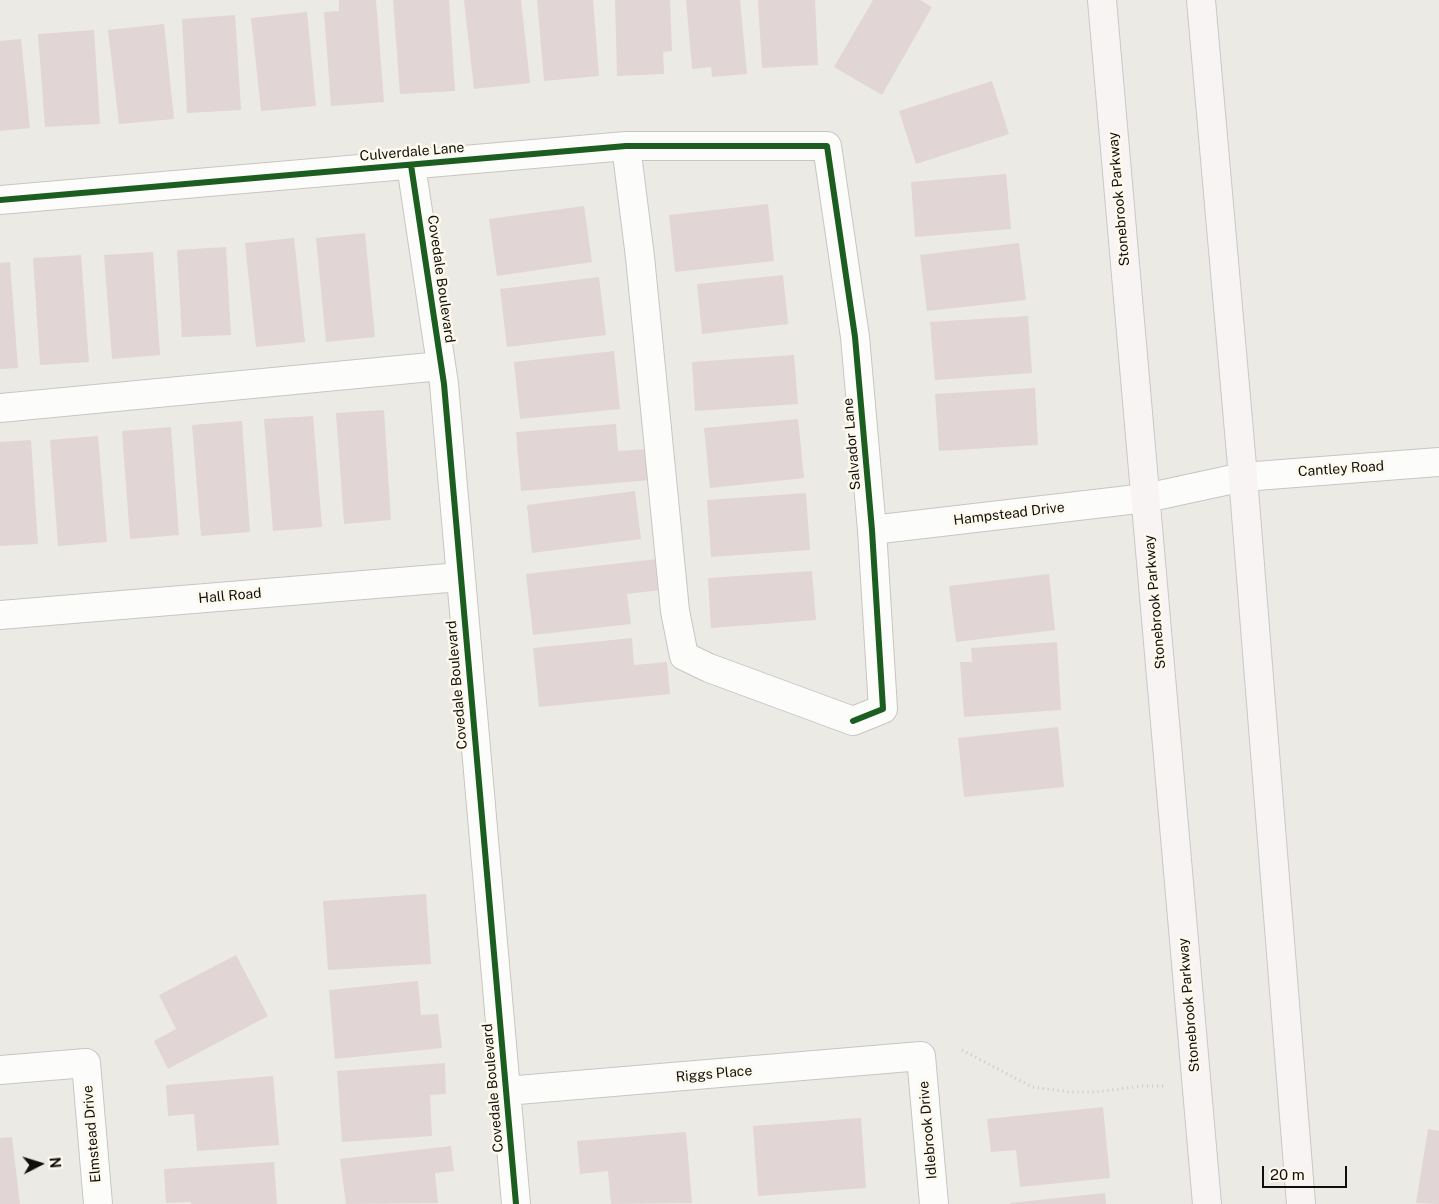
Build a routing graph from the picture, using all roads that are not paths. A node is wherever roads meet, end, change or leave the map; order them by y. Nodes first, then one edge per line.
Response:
1 (1102, 0) edge
2 (1201, 0) edge
3 (626, 146) junction
4 (827, 146) joint
5 (411, 165) junction
6 (0, 200) edge
7 (441, 366) junction
8 (0, 408) edge
9 (1439, 462) edge
10 (1243, 477) junction
11 (1146, 498) junction
12 (872, 530) junction
13 (460, 577) junction
14 (0, 615) edge
15 (922, 1056) joint
16 (0, 1070) edge
17 (506, 1091) junction
18 (98, 1204) edge
19 (516, 1204) edge
20 (934, 1204) edge
21 (1206, 1204) edge
22 (1301, 1204) edge

1 - 11 main road, Stonebrook Parkway
2 - 10 main road
3 - 4 street, Culverdale Lane
3 - 5 street, Culverdale Lane
3 - 12 street, Salvador Lane
4 - 12 street, Salvador Lane
5 - 6 street, Culverdale Lane
5 - 7 street, Covedale Boulevard
7 - 8 street
7 - 13 street, Covedale Boulevard
9 - 10 street, Cantley Road
10 - 11 street, Cantley Road
10 - 22 main road
11 - 12 street, Hampstead Drive
11 - 21 main road, Stonebrook Parkway
13 - 14 street, Hall Road
13 - 17 street, Covedale Boulevard
15 - 17 street, Riggs Place
15 - 20 street, Idlebrook Drive
16 - 18 street, Elmstead Drive
17 - 19 street, Covedale Boulevard

